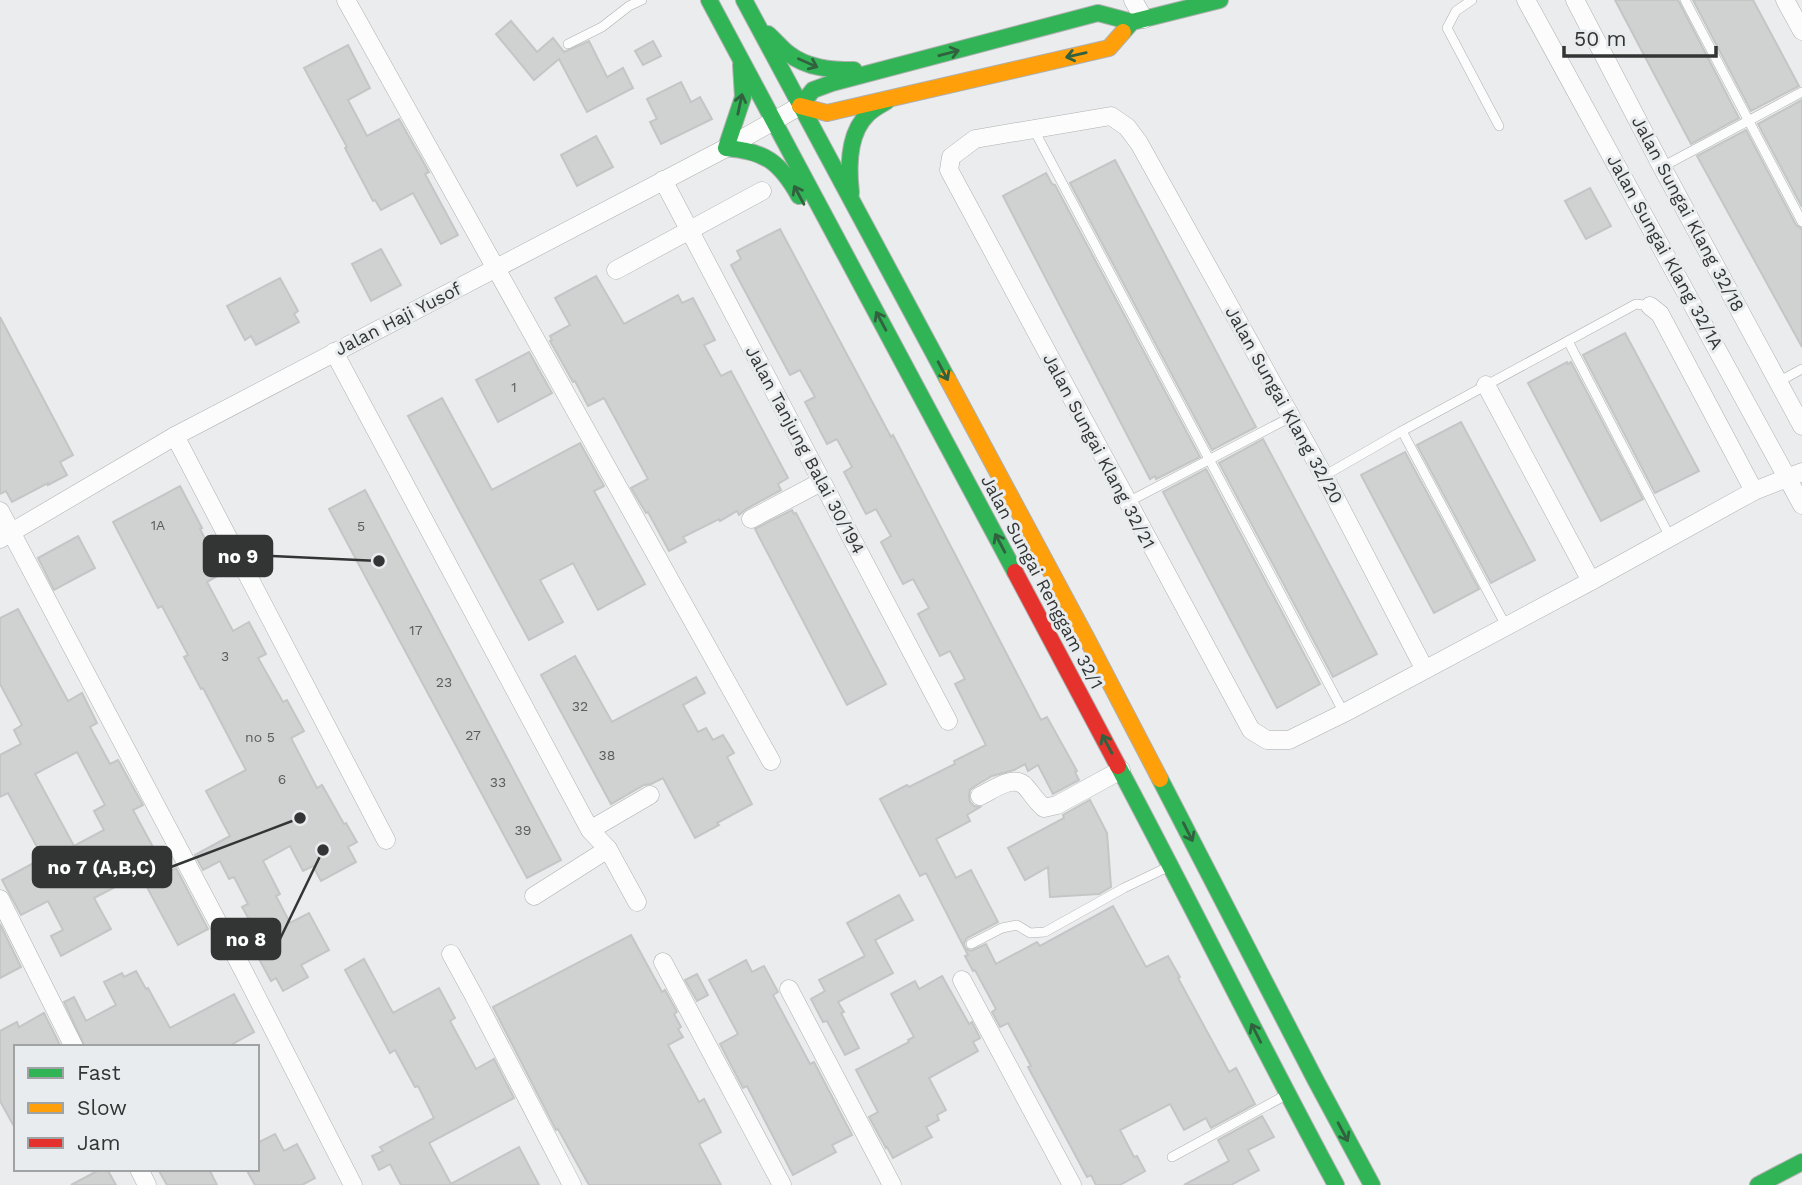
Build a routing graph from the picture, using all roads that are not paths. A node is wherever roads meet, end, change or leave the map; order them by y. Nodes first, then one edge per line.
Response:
1 (346, 0) edge
2 (642, 0) edge
3 (709, 0) edge
4 (744, 0) edge
5 (1133, 0) edge
6 (1220, 0) edge
7 (1472, 0) edge
8 (1526, 0) edge
9 (1575, 0) edge
10 (1685, 0) edge
11 (1785, 0) edge
12 (755, 21) junction
13 (1138, 21) junction
14 (1802, 31) edge
15 (568, 44) dead end
16 (740, 59) junction
17 (883, 70) junction
18 (1802, 92) edge
19 (893, 97) junction
20 (800, 106) junction
21 (1749, 120) junction
22 (775, 121) junction
23 (1499, 126) dead end
24 (1034, 130) junction
25 (726, 148) junction
26 (1662, 167) junction
27 (663, 180) junction
28 (762, 191) dead end
29 (852, 204) junction
30 (1802, 222) edge
31 (690, 229) junction
32 (497, 268) junction
33 (616, 270) dead end
34 (1650, 306) joint
35 (1568, 341) junction
36 (334, 352) junction
37 (1802, 369) edge
38 (911, 376) junction
39 (1778, 382) junction
40 (1486, 385) junction
41 (1291, 417) junction
42 (1802, 426) edge
43 (1402, 430) junction
44 (175, 436) junction
45 (1210, 459) junction
46 (1795, 475) edge
47 (1324, 476) junction
48 (821, 482) junction
49 (1754, 491) junction
50 (1127, 503) junction
51 (1802, 505) edge
52 (0, 511) edge
53 (751, 519) dead end
54 (6, 536) edge
55 (1670, 537) junction
56 (1591, 581) junction
57 (1506, 626) junction
58 (1425, 670) junction
59 (1344, 713) junction
60 (948, 721) dead end
61 (771, 761) dead end
62 (1121, 770) junction
63 (650, 795) dead end
64 (980, 796) dead end
65 (1171, 799) junction
66 (1144, 814) junction
67 (590, 830) junction
68 (386, 840) dead end
69 (608, 849) junction
70 (1171, 866) junction
71 (534, 896) dead end
72 (0, 899) edge
73 (638, 902) dead end
74 (971, 944) dead end
75 (451, 954) dead end
76 (663, 962) dead end
77 (962, 980) dead end
78 (789, 989) dead end
79 (73, 1045) edge
80 (1315, 1079) junction
81 (1287, 1094) junction
82 (1172, 1157) dead end
83 (1802, 1162) edge
84 (353, 1185) edge
85 (572, 1185) edge
86 (782, 1185) edge
87 (892, 1185) edge
88 (1072, 1185) edge
89 (1336, 1185) edge
90 (1372, 1185) edge
91 (1758, 1185) edge

1 - 32 street
2 - 15 lane
3 - 16 main road, Jalan Sungai Renggam 32/1
4 - 12 main road, Jalan Sungai Renggam 32/1
5 - 13 street
6 - 13 main road
7 - 23 lane
8 - 46 street, Jalan Sungai Klang 32/1A
9 - 26 street, Jalan Sungai Klang 32/18
10 - 21 lane
11 - 14 street
12 -> 17 main road
12 - 20 main road, Jalan Sungai Renggam 32/1
17 -> 13 main road
13 -> 19 main road
16 - 22 main road, Jalan Sungai Renggam 32/1
25 -> 16 main road
17 - 20 main road
18 - 21 lane
19 - 20 main road
19 - 29 main road
20 - 22 street, Jalan Haji Yusof
20 - 29 main road, Jalan Sungai Renggam 32/1
21 - 26 lane
21 - 30 lane
22 - 25 street, Jalan Haji Yusof
38 -> 22 main road, Jalan Sungai Renggam 32/1
24 - 41 street, Jalan Sungai Klang 32/20
24 - 45 lane
24 - 50 street, Jalan Sungai Klang 32/21
25 - 27 street, Jalan Haji Yusof
38 -> 25 main road
26 - 39 street, Jalan Sungai Klang 32/18
27 - 31 street, Jalan Tanjung Balai 30/194
27 - 32 street, Jalan Haji Yusof
28 - 31 street
29 -> 65 main road, Jalan Sungai Renggam 32/1
31 - 33 street
31 - 48 street, Jalan Tanjung Balai 30/194
32 - 36 street, Jalan Haji Yusof
32 - 61 street
34 - 35 lane
34 - 49 street
35 - 40 lane
35 - 55 lane
36 - 44 street, Jalan Haji Yusof
36 - 67 street
37 - 39 lane
62 -> 38 main road, Jalan Sungai Renggam 32/1
39 - 42 street, Jalan Sungai Klang 32/18
40 - 43 lane
40 - 56 street
41 - 45 lane
41 - 47 street, Jalan Sungai Klang 32/20
43 - 47 lane
43 - 57 lane
44 - 54 street, Jalan Haji Yusof
44 - 68 street
45 - 50 lane
45 - 59 lane
46 - 49 street
46 - 51 street, Jalan Sungai Klang 32/1A
47 - 58 street, Jalan Sungai Klang 32/20
48 - 53 street
48 - 60 street, Jalan Tanjung Balai 30/194
49 - 55 street
50 - 59 street, Jalan Sungai Klang 32/21
52 - 54 street
54 - 84 street
55 - 56 street
56 - 57 street
57 - 58 street
58 - 59 street
62 - 64 street
62 - 66 main road, Jalan Sungai Renggam 32/1
63 - 67 street
65 - 66 main road
65 -> 80 main road, Jalan Sungai Renggam 32/1
66 - 70 main road, Jalan Sungai Renggam 32/1
67 - 69 street
69 - 71 street
69 - 73 street
70 - 74 lane
81 -> 70 main road, Jalan Sungai Renggam 32/1
72 - 79 street
75 - 85 street
76 - 86 street
77 - 88 street
78 - 87 street
80 - 81 main road
80 -> 90 main road, Jalan Sungai Renggam 32/1
81 - 82 lane
81 - 89 main road, Jalan Sungai Renggam 32/1
83 - 91 main road

